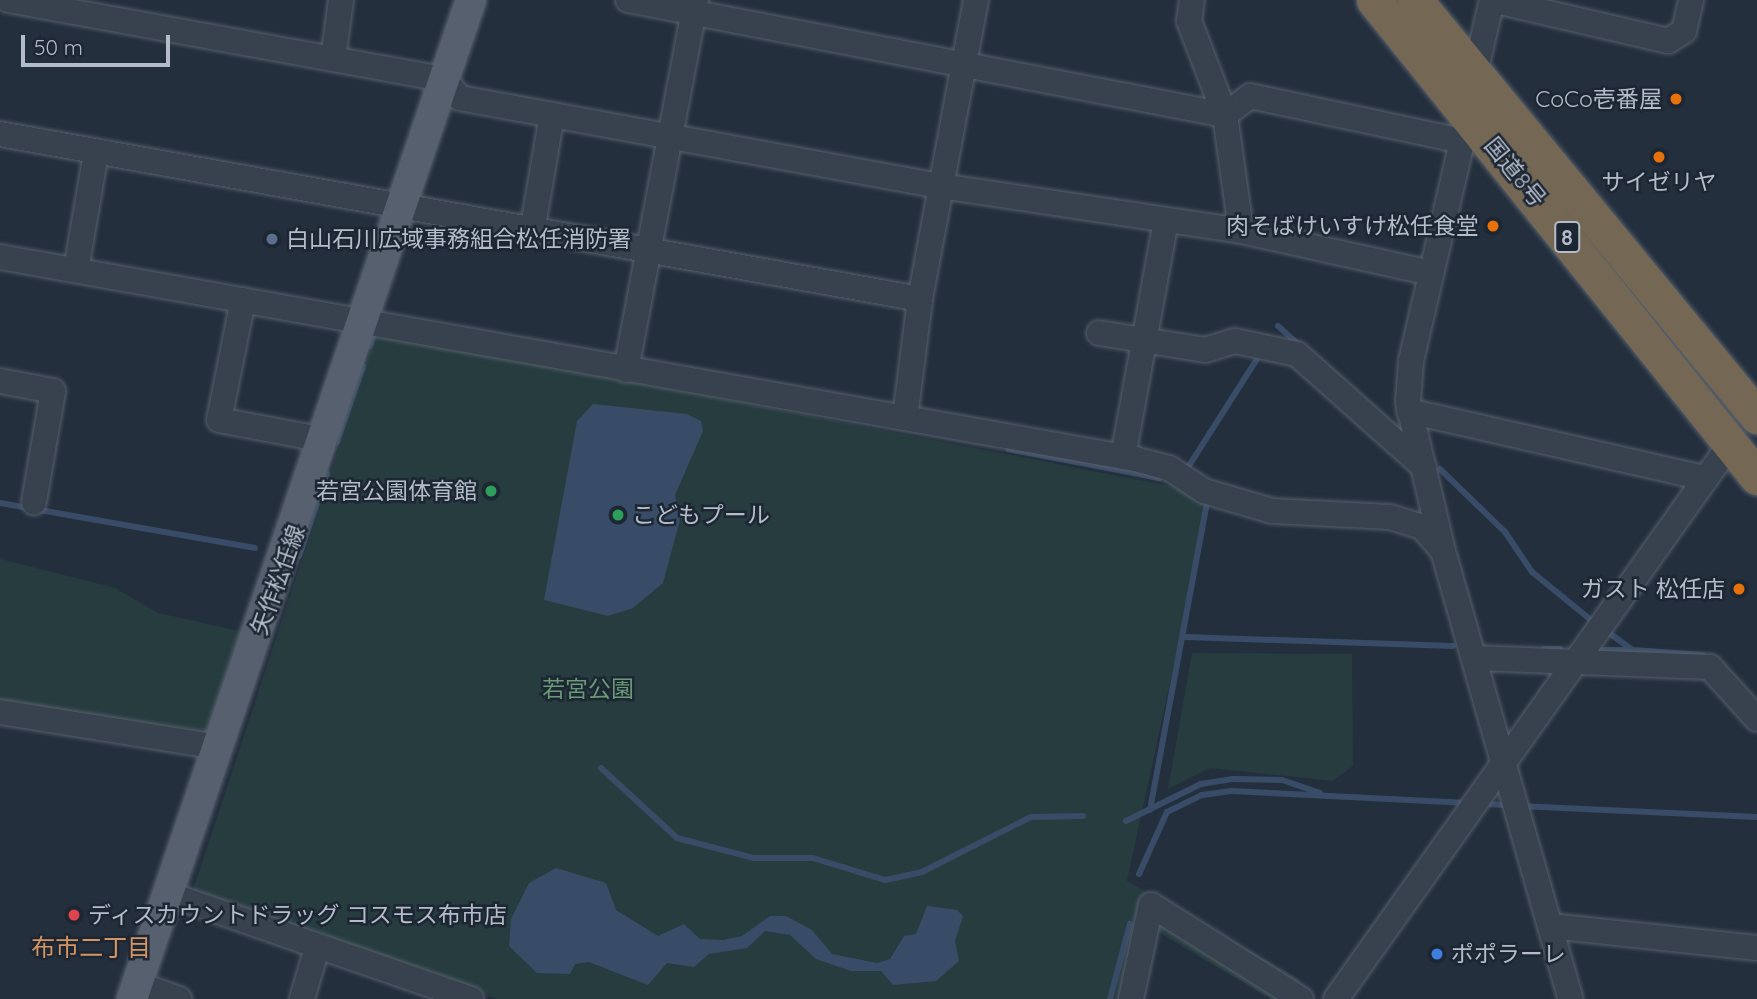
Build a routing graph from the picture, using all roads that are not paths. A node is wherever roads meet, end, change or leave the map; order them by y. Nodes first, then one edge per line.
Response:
1 (8, 0) edge
2 (341, 0) edge
3 (471, 0) edge
4 (628, 0) edge
5 (976, 0) edge
6 (1192, 0) edge
7 (1374, 0) edge
8 (1415, 0) edge
9 (1492, 0) edge
10 (1691, 0) edge
11 (695, 7) edge
12 (128, 11) edge
13 (333, 59) junction
14 (964, 67) junction
15 (1475, 73) junction
16 (444, 79) junction
17 (552, 115) junction
18 (1225, 115) junction
19 (0, 134) edge
20 (1471, 135) junction
21 (670, 136) junction
22 (96, 153) junction
23 (940, 186) junction
24 (402, 210) junction
25 (1166, 220) junction
26 (1241, 231) junction
27 (532, 232) junction
28 (644, 252) junction
29 (0, 257) edge
30 (76, 270) junction
31 (1431, 273) junction
32 (920, 299) junction
33 (243, 300) junction
34 (363, 320) junction
35 (1099, 333) dead end
36 (1144, 341) junction
37 (626, 370) junction
38 (0, 382) edge
39 (1755, 409) edge
40 (1409, 411) junction
41 (905, 418) junction
42 (325, 440) junction
43 (1731, 443) junction
44 (1123, 457) junction
45 (1424, 468) junction
46 (1757, 477) edge
47 (1705, 478) junction
48 (34, 502) dead end
49 (1443, 551) junction
50 (1474, 657) junction
51 (1571, 661) junction
52 (0, 712) edge
53 (1757, 719) edge
54 (218, 747) junction
55 (1507, 761) junction
56 (168, 894) junction
57 (1551, 926) junction
58 (317, 948) junction
59 (1757, 948) edge
60 (135, 992) edge
61 (179, 999) edge
62 (302, 999) edge
63 (471, 999) edge
64 (1131, 999) edge
65 (1301, 999) edge
66 (1336, 999) edge
67 (1571, 999) edge

1 - 12 street
2 - 13 street
3 - 16 main road, 矢作松任線
4 - 11 street
5 - 14 street
6 - 18 street
7 - 20 highway, 国道8号 / 8
8 - 15 highway, 国道8号 / 8
9 - 10 street
9 - 15 street
11 - 14 street
11 - 21 street
12 - 13 street
13 - 16 street
14 - 18 street
14 - 23 street
15 - 39 highway, 国道8号 / 8
16 - 17 street
16 - 24 main road, 矢作松任線
17 - 21 street
17 - 27 street
18 - 20 street
18 - 26 street
19 - 22 street
20 - 31 street
20 - 43 highway, 国道8号 / 8
21 - 23 street
21 - 28 street
22 - 24 street
22 - 30 street
23 - 25 street
23 - 32 street
24 - 27 street
24 - 34 main road, 矢作松任線
25 - 26 street
25 - 36 street
26 - 31 street
27 - 28 street
28 - 32 street
28 - 37 street
29 - 30 street
30 - 33 street
31 - 40 street
32 - 41 street
33 - 34 street
33 - 42 street
34 - 37 street
34 - 42 main road, 矢作松任線
35 - 36 street
36 - 44 street
36 - 45 street
37 - 41 street
38 - 48 street
39 - 43 main road
40 - 45 street
40 - 47 street
41 - 44 street
42 - 54 main road, 矢作松任線
43 - 46 highway, 国道8号 / 8
43 - 47 street
44 - 49 street
45 - 49 street
47 - 51 street
49 - 50 street
50 - 51 street
50 - 55 street
51 - 53 street
51 - 55 street
52 - 54 street
54 - 56 main road, 矢作松任線
55 - 57 street
55 - 66 street
56 - 58 street
56 - 60 main road, 矢作松任線
57 - 59 street
57 - 67 street
58 - 62 street
58 - 63 street
60 - 61 street
64 - 65 street

